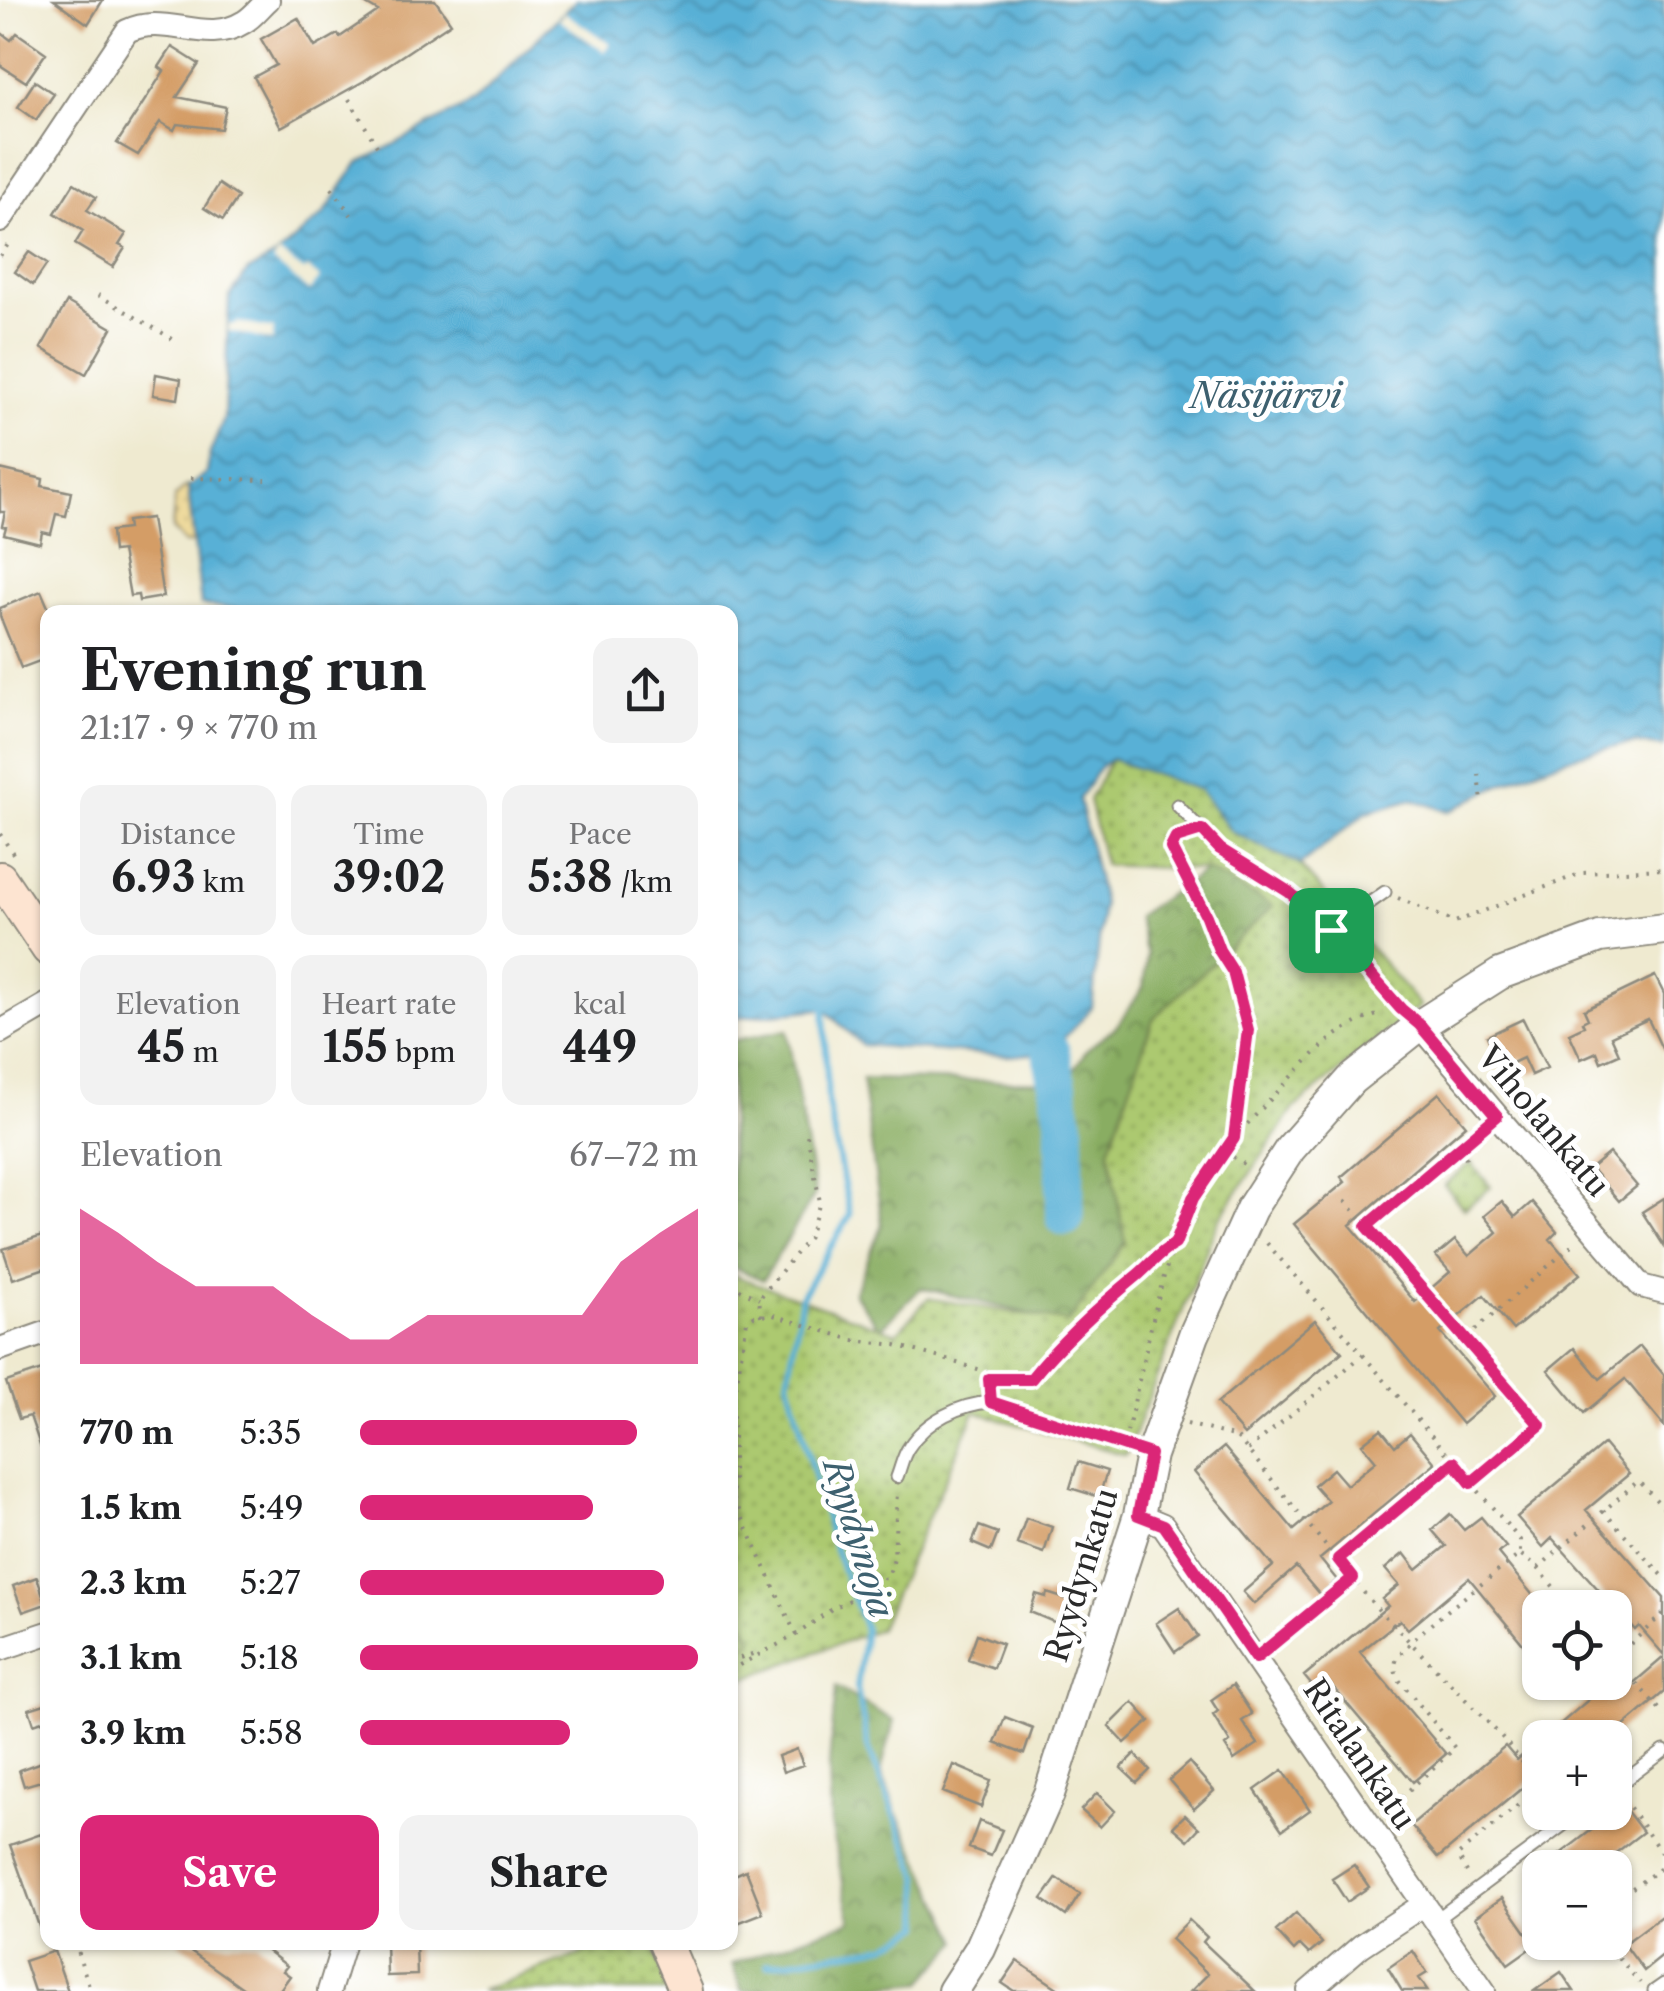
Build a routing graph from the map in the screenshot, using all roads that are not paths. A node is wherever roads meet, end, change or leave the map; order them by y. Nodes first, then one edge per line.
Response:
1 (268, 0) edge
2 (0, 221) edge
3 (1177, 805) dead end
4 (0, 878) edge
5 (1384, 892) road end
6 (1664, 929) edge
7 (1331, 930) junction
8 (40, 937) edge
9 (40, 1009) edge
10 (1411, 1017) junction
11 (0, 1032) edge
12 (1664, 1292) edge
13 (40, 1335) edge
14 (0, 1349) edge
15 (1137, 1449) junction
16 (897, 1477) road end
17 (1138, 1515) junction
18 (40, 1636) edge
19 (0, 1649) edge
20 (1664, 1751) edge
21 (1632, 1776) edge
22 (1554, 1830) edge
23 (1429, 1913) junction
24 (342, 1950) edge
25 (668, 1950) edge
26 (1664, 1984) edge
27 (329, 1991) edge
28 (686, 1991) edge
29 (953, 1991) edge
30 (1309, 1991) edge
31 (1484, 1991) edge
32 (1654, 1991) edge

1 - 2 street
3 - 7 lane
4 - 8 main road
5 - 7 lane
6 - 10 street, Ryydynkatu
7 - 10 lane
9 - 11 street
10 - 12 street, Viholankatu
10 - 15 street, Ryydynkatu
13 - 14 street
15 - 16 lane
15 - 17 street, Ryydynkatu
17 - 23 street, Ritalankatu
17 - 29 street, Ryydynkatu
18 - 19 street
20 - 21 lane
22 - 23 lane
23 - 30 street
23 - 31 street, Ritalankatu
24 - 27 street
25 - 28 main road
26 - 32 lane

